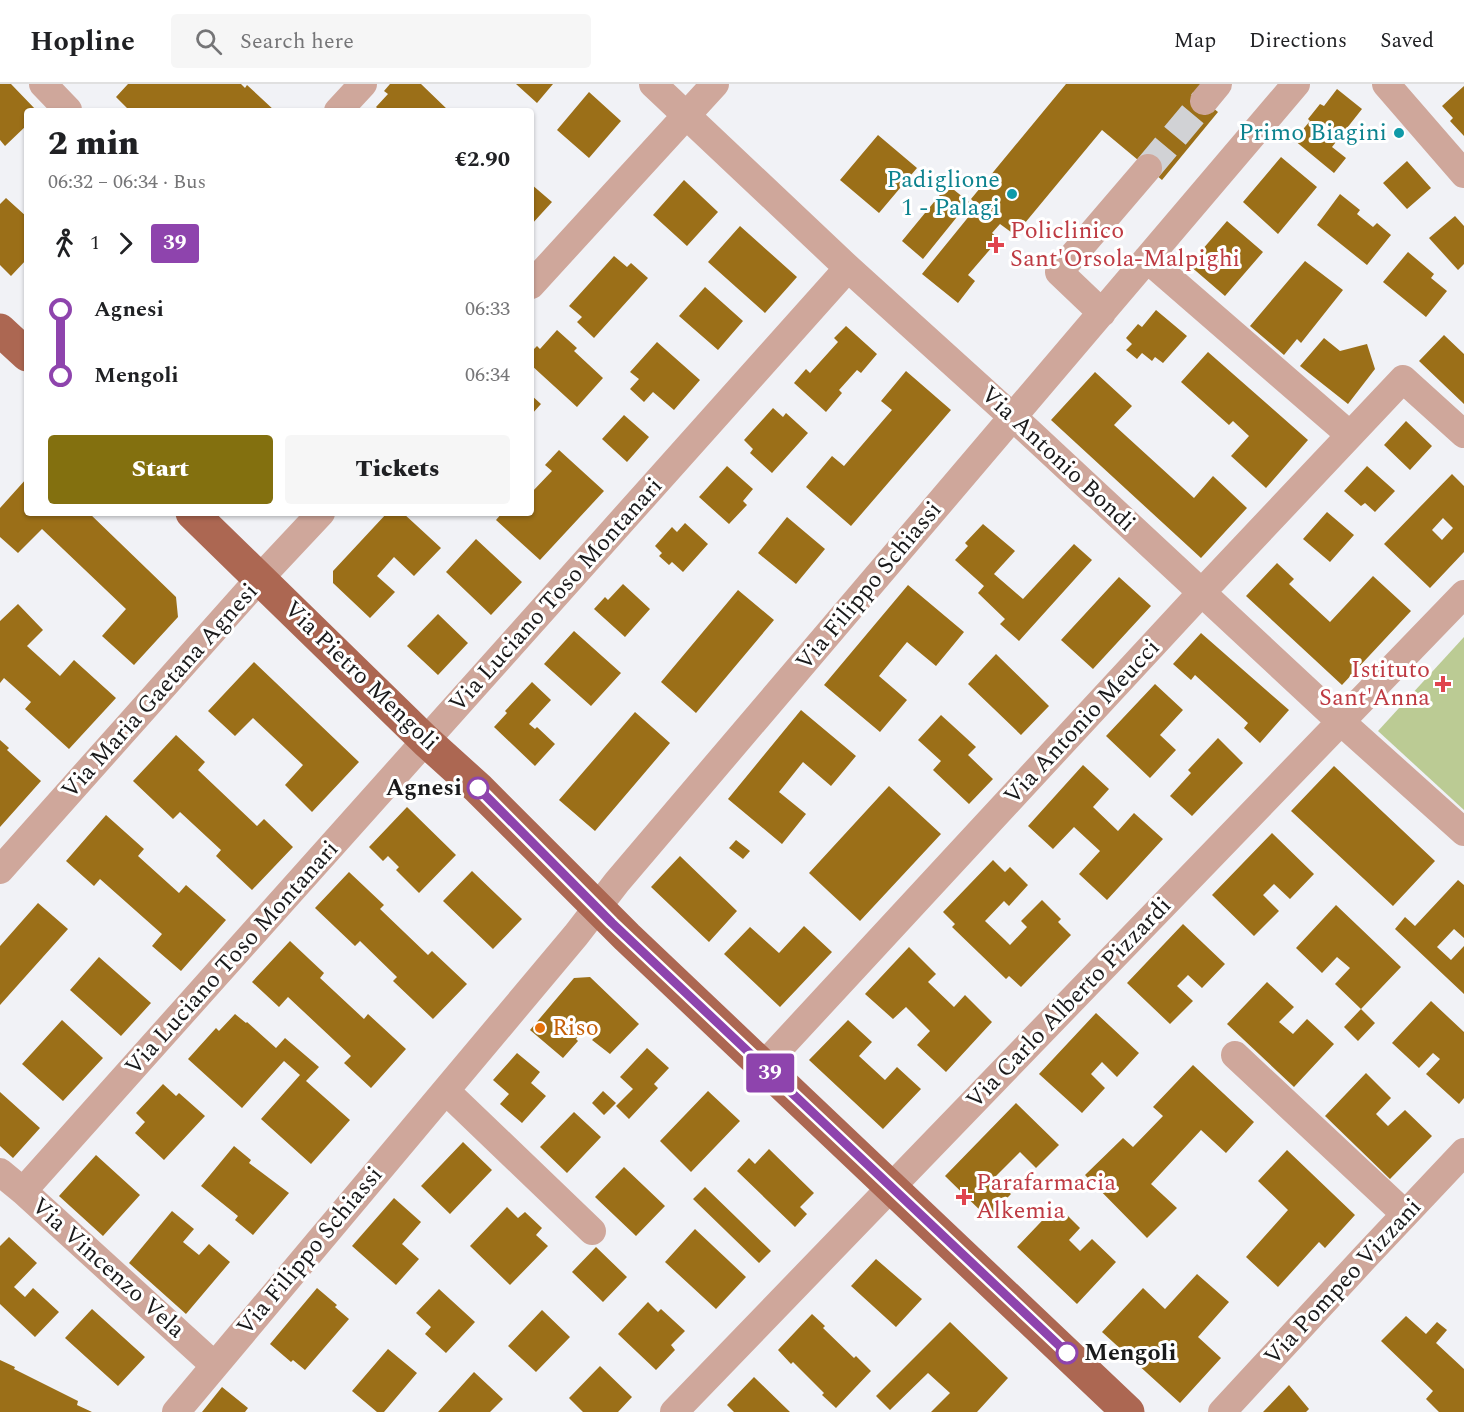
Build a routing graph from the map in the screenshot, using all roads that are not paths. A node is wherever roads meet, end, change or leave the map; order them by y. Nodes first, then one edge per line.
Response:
1 (43, 84) edge
2 (363, 84) edge
3 (653, 84) edge
4 (716, 84) edge
5 (1296, 84) edge
6 (1386, 84) edge
7 (66, 108) edge
8 (341, 108) edge
9 (687, 116) junction
10 (1148, 168) tunnel mouth
11 (1464, 174) edge
12 (1147, 259) junction
13 (848, 268) junction
14 (534, 282) edge
15 (1102, 313) junction
16 (0, 330) edge
17 (24, 352) edge
18 (1013, 417) junction
19 (1350, 435) junction
20 (1464, 435) edge
21 (195, 516) edge
22 (318, 516) edge
23 (260, 578) junction
24 (1202, 592) junction
25 (1464, 594) edge
26 (1342, 722) junction
27 (426, 741) junction
28 (1464, 832) edge
29 (0, 870) edge
30 (598, 909) junction
31 (1234, 1055) dead end
32 (763, 1066) junction
33 (446, 1091) junction
34 (1464, 1152) edge
35 (0, 1172) edge
36 (891, 1187) junction
37 (23, 1191) junction
38 (1406, 1214) junction
39 (592, 1231) dead end
40 (214, 1365) junction
41 (176, 1412) edge
42 (674, 1412) edge
43 (1128, 1412) edge
44 (1222, 1412) edge

1 - 7 street
2 - 8 street
3 - 9 street, Via Antonio Bondi
4 - 9 street
5 - 12 street, Via Filippo Schiassi
6 - 11 street
9 - 13 street, Via Antonio Bondi
9 - 14 street
10 - 15 street
12 - 15 street, Via Filippo Schiassi
12 - 19 street
13 - 18 street, Via Antonio Bondi
13 - 27 street, Via Luciano Toso Montanari
15 - 18 street, Via Filippo Schiassi
16 - 17 main road
18 - 24 street, Via Antonio Bondi
18 - 30 street, Via Filippo Schiassi
19 - 20 street, Via Antonio Meucci
19 - 24 street, Via Antonio Meucci
21 - 23 main road, Via Pietro Mengoli
22 - 23 street, Via Maria Gaetana Agnesi
23 - 27 main road, Via Pietro Mengoli
23 - 29 street, Via Maria Gaetana Agnesi
24 - 26 street, Via Antonio Bondi
24 - 32 street, Via Antonio Meucci
25 - 26 street, Via Carlo Alberto Pizzardi
26 - 28 street, Via Antonio Bondi
26 - 36 street, Via Carlo Alberto Pizzardi
27 - 30 main road, Via Pietro Mengoli
27 - 37 street, Via Luciano Toso Montanari
30 - 32 main road, Via Pietro Mengoli
30 - 33 street, Via Filippo Schiassi
31 - 38 street
32 - 36 main road, Via Pietro Mengoli
33 - 39 street
33 - 40 street, Via Filippo Schiassi
34 - 38 street, Via Pompeo Vizzani
35 - 37 street, Via Vincenzo Vela
36 - 42 street, Via Carlo Alberto Pizzardi
36 - 43 main road, Via Pietro Mengoli
37 - 40 street, Via Vincenzo Vela
38 - 44 street, Via Pompeo Vizzani
40 - 41 street, Via Filippo Schiassi

